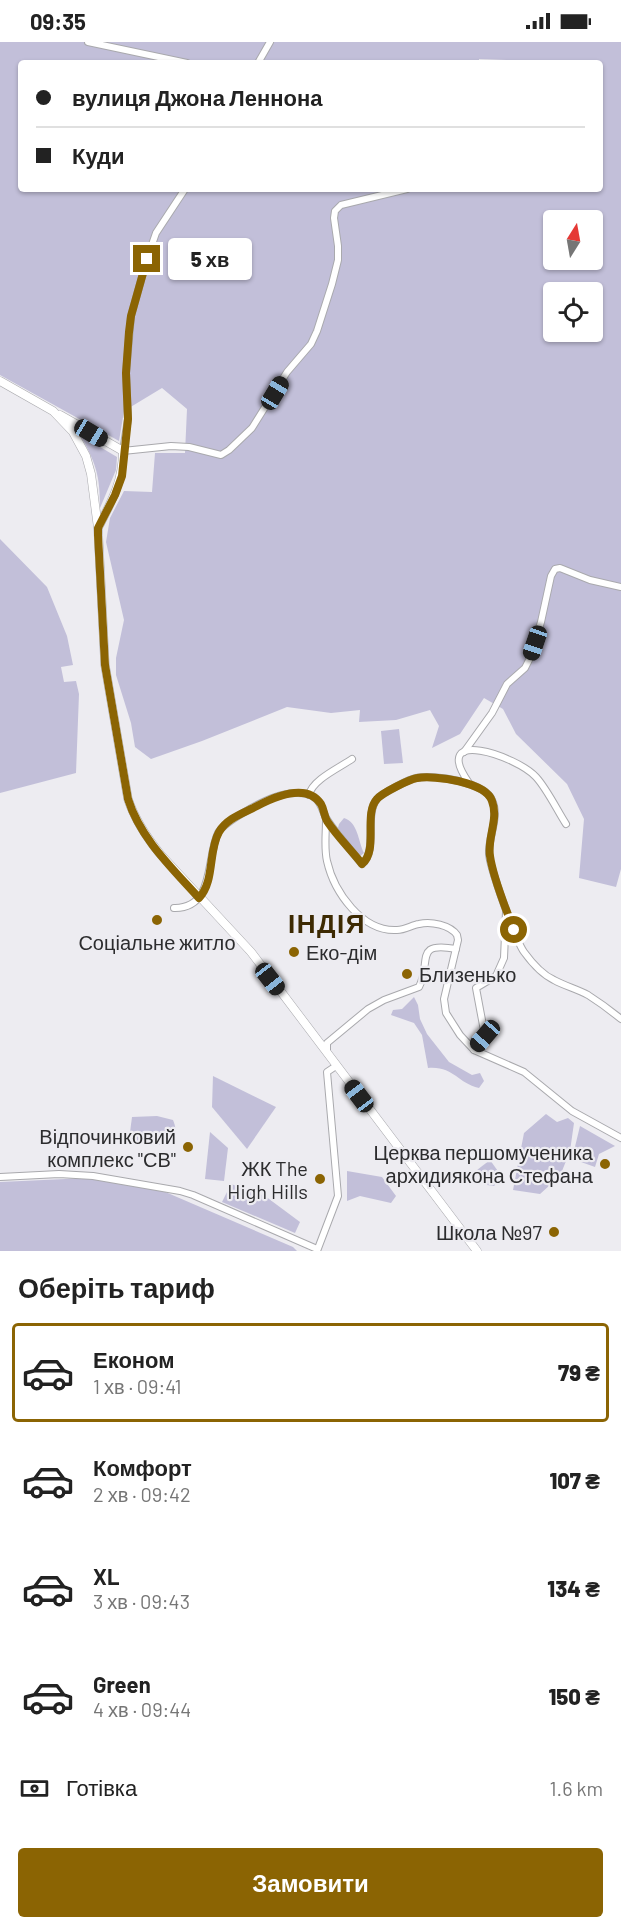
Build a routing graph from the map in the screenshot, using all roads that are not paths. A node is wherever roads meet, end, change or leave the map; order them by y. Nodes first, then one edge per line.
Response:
1 (88, 42) edge
2 (270, 42) edge
3 (173, 60) edge
4 (260, 60) edge
5 (183, 192) edge
6 (395, 192) edge
7 (0, 381) edge
8 (52, 411) junction
9 (123, 451) junction
10 (98, 528) junction
11 (621, 587) edge
12 (464, 752) junction
13 (352, 759) dead end
14 (470, 784) junction
15 (309, 795) junction
16 (326, 819) junction
17 (566, 824) dead end
18 (199, 898) junction
19 (174, 908) dead end
20 (506, 909) junction
21 (456, 949) junction
22 (621, 1016) edge
23 (327, 1050) junction
24 (474, 1050) junction
25 (336, 1066) junction
26 (621, 1138) edge
27 (0, 1177) edge
28 (317, 1250) edge
29 (477, 1251) edge

1 - 3 street
2 - 4 street
5 - 9 street
6 - 9 street
7 - 8 street
8 - 9 street
8 - 10 street
9 - 10 street
10 - 18 street
11 - 12 street
12 - 14 street
12 - 17 street
13 - 15 street
14 - 16 street
14 - 20 street
15 - 16 street
15 - 18 street
16 - 21 street
18 - 19 street
18 - 23 street
20 - 22 street
20 - 24 street
21 - 23 street
21 - 24 street
23 - 25 street
24 - 26 street
25 - 28 street
25 - 29 street
27 - 28 street

